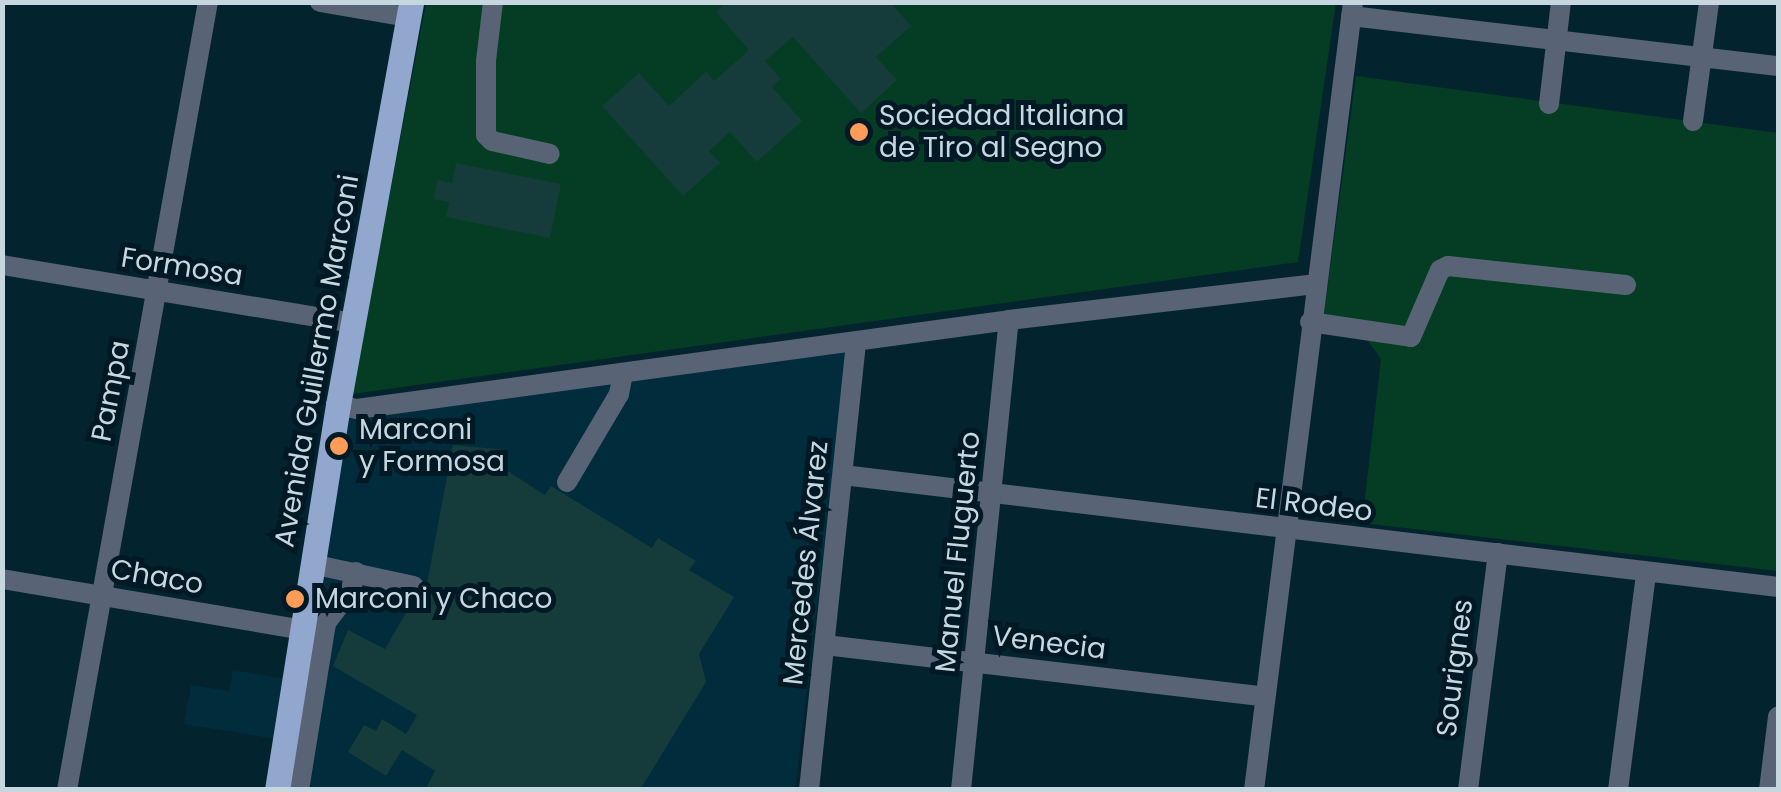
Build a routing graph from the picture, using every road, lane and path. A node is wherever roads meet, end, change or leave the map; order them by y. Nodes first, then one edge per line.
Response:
1 (208, 2) edge
2 (320, 2) edge
3 (493, 2) edge
4 (1561, 2) edge
5 (1709, 2) edge
6 (1352, 9) edge
7 (409, 10) edge
8 (1557, 40) junction
9 (1702, 56) junction
10 (1778, 66) edge
11 (1549, 104) dead end
12 (1694, 121) dead end
13 (550, 154) dead end
14 (2, 265) edge
15 (1315, 284) junction
16 (1626, 285) dead end
17 (158, 290) junction
18 (1009, 320) junction
19 (1310, 322) junction
20 (352, 323) junction
21 (856, 342) junction
22 (624, 374) junction
23 (338, 405) junction
24 (843, 475) junction
25 (567, 482) dead end
26 (992, 493) junction
27 (1285, 529) junction
28 (1498, 553) junction
29 (312, 564) junction
30 (356, 572) junction
31 (1646, 574) junction
32 (2, 579) edge
33 (414, 586) dead end
34 (1778, 587) edge
35 (100, 595) junction
36 (303, 630) junction
37 (825, 645) junction
38 (974, 662) junction
39 (1265, 697) junction
40 (1778, 717) edge
41 (67, 790) edge
42 (276, 790) edge
43 (299, 790) edge
44 (809, 790) edge
45 (961, 790) edge
46 (1254, 790) edge
47 (1468, 790) edge
48 (1618, 790) edge
49 (1769, 790) edge

1 - 17 street, Pampa
2 - 7 street
3 - 13 street
4 - 8 street
5 - 9 street
6 - 8 street
6 - 15 street
7 - 20 main road, Avenida Guillermo Marconi
8 - 9 street
8 - 11 street
9 - 10 street
9 - 12 street
14 - 17 street, Formosa
15 - 18 street
15 - 19 street
16 - 19 street
17 - 20 street, Formosa
17 - 35 street, Pampa
18 - 21 street
18 - 26 street, Manuel Fluguerto
19 - 27 street
20 - 23 main road, Avenida Guillermo Marconi
21 - 22 street
21 - 24 street, Mercedes Álvarez
22 - 23 street
22 - 25 street
23 - 29 main road, Avenida Guillermo Marconi
24 - 26 street, El Rodeo
24 - 37 street, Mercedes Álvarez
26 - 27 street, El Rodeo
26 - 38 street, Manuel Fluguerto
27 - 28 street, El Rodeo
27 - 39 street
28 - 31 street, El Rodeo
28 - 47 street, Sourignes
29 - 30 street
29 - 36 main road, Avenida Guillermo Marconi
30 - 33 street
30 - 43 street
31 - 34 street, El Rodeo
31 - 48 street
32 - 35 street, Chaco
35 - 36 street, Chaco
35 - 41 street, Pampa
36 - 42 main road, Avenida Guillermo Marconi
37 - 38 street, Venecia
37 - 44 street, Mercedes Álvarez
38 - 39 street, Venecia
38 - 45 street, Manuel Fluguerto
39 - 46 street
40 - 49 street

